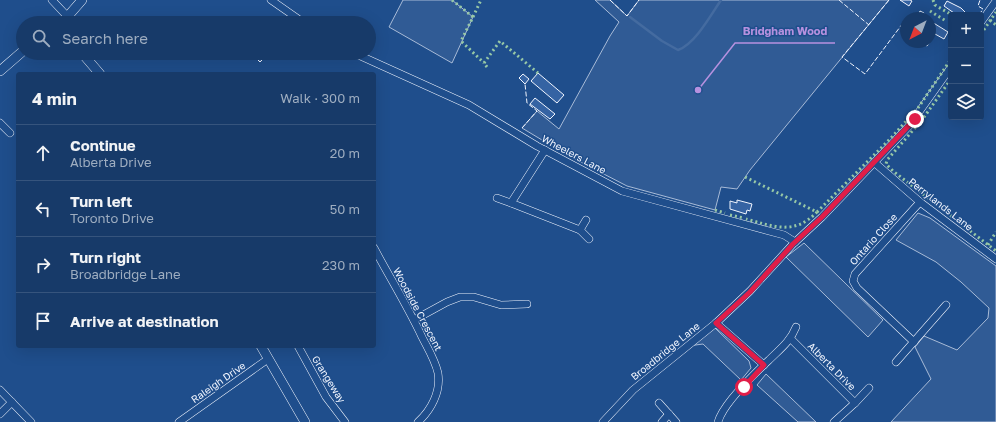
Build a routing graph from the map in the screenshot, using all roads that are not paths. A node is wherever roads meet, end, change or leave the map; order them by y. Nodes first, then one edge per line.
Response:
1 (52, 0) edge
2 (82, 0) edge
3 (270, 0) edge
4 (996, 1) edge
5 (62, 16) edge
6 (68, 16) edge
7 (294, 16) edge
8 (984, 18) edge
9 (16, 57) edge
10 (88, 60) edge
11 (369, 60) edge
12 (0, 71) edge
13 (948, 71) edge
14 (98, 72) edge
15 (0, 123) edge
16 (10, 133) dead end
17 (545, 150) junction
18 (875, 163) junction
19 (497, 198) dead end
20 (920, 202) junction
21 (511, 203) junction
22 (586, 220) dead end
23 (580, 230) junction
24 (589, 239) dead end
25 (795, 242) junction
26 (376, 252) edge
27 (996, 259) edge
28 (527, 304) dead end
29 (946, 305) dead end
30 (414, 320) junction
31 (716, 323) junction
32 (796, 328) dead end
33 (791, 339) junction
34 (914, 342) junction
35 (262, 348) edge
36 (299, 348) edge
37 (268, 359) junction
38 (896, 362) dead end
39 (764, 365) junction
40 (869, 388) dead end
41 (0, 390) edge
42 (12, 402) junction
43 (659, 403) dead end
44 (855, 403) junction
45 (0, 414) edge
46 (669, 414) junction
47 (31, 422) edge
48 (179, 422) edge
49 (305, 422) edge
50 (345, 422) edge
51 (418, 422) edge
52 (603, 422) edge
53 (662, 422) edge
54 (676, 422) edge
55 (718, 422) edge
56 (834, 422) edge

1 - 5 street
2 - 6 street
3 - 7 street
4 - 8 street
9 - 12 street
10 - 14 street
11 - 17 street, Wheelers Lane
13 - 18 street, Broadbridge Lane
15 - 16 street
17 - 21 street
17 - 25 street, Wheelers Lane
18 - 20 street, Perrylands Lane
18 - 25 street, Broadbridge Lane
19 - 21 street
20 - 27 street, Perrylands Lane
20 - 34 street, Ontario Close
21 - 23 street
22 - 23 street
23 - 24 street
25 - 31 street, Broadbridge Lane
26 - 30 street, Woodside Crescent
28 - 30 street
29 - 34 street
30 - 51 street, Woodside Crescent
31 - 39 street
31 - 52 street, Broadbridge Lane
32 - 33 street
33 - 39 street
33 - 44 street, Alberta Drive
34 - 38 street
35 - 37 street
36 - 50 street, Grangeway
37 - 48 street, Raleigh Drive
37 - 49 street
39 - 55 street
40 - 44 street
41 - 42 street
42 - 45 street
42 - 47 street
43 - 46 street
44 - 56 street, Alberta Drive
46 - 53 street
46 - 54 street

